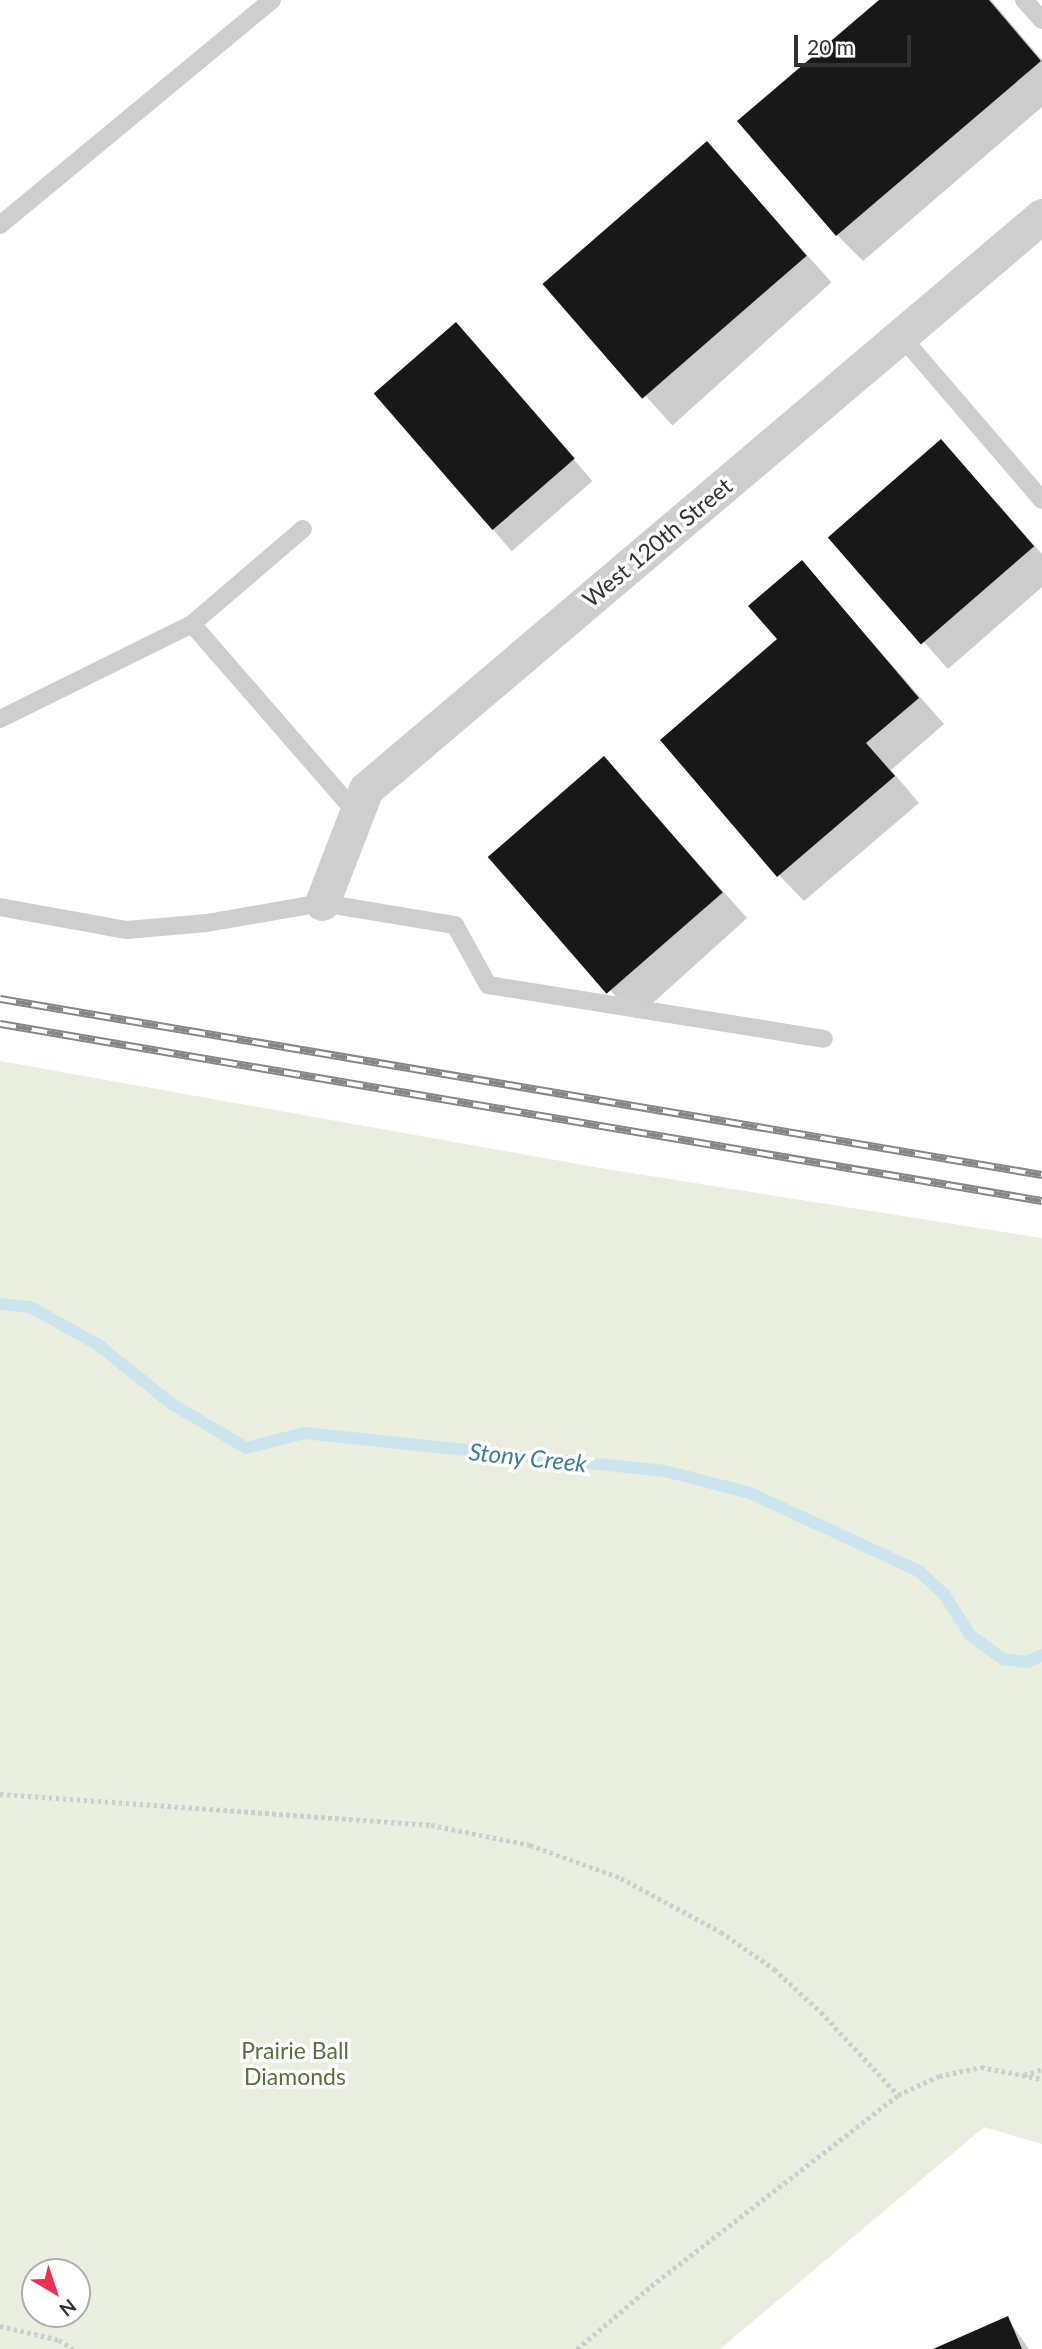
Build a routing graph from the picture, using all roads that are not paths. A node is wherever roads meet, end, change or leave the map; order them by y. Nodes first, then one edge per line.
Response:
1 (272, 0) edge
2 (1024, 0) edge
3 (1042, 20) edge
4 (1042, 216) edge
5 (0, 225) edge
6 (901, 336) junction
7 (1042, 500) edge
8 (303, 529) dead end
9 (192, 624) junction
10 (0, 719) edge
11 (357, 814) junction
12 (322, 903) junction
13 (0, 907) edge
14 (824, 1039) dead end

1 - 5 lane
2 - 3 lane
4 - 6 street, West 120th Street
6 - 7 lane
6 - 11 street, West 120th Street
8 - 9 lane
9 - 10 lane
9 - 11 lane
11 - 12 street, West 120th Street
12 - 13 lane
12 - 14 lane

